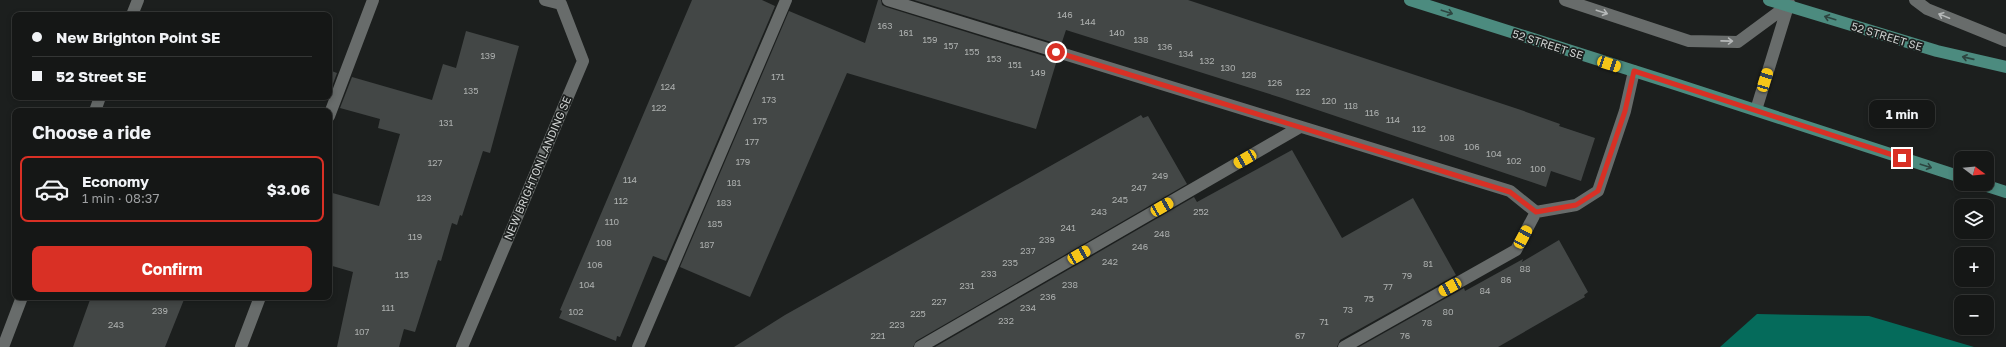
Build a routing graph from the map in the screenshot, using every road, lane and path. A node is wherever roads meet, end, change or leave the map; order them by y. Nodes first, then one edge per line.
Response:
1 (138, 0) edge
2 (373, 0) edge
3 (545, 0) edge
4 (786, 0) edge
5 (888, 0) edge
6 (1410, 0) edge
7 (1565, 0) edge
8 (1769, 0) edge
9 (1915, 0) edge
10 (1789, 2) edge
11 (133, 12) edge
12 (2006, 41) edge
13 (2006, 67) edge
14 (1634, 71) junction
15 (332, 108) edge
16 (1756, 110) junction
17 (1300, 127) junction
18 (1954, 175) edge
19 (1994, 188) edge
20 (2006, 192) edge
21 (1536, 212) junction
22 (21, 300) edge
23 (259, 300) edge
24 (3, 347) edge
25 (241, 347) edge
26 (462, 347) edge
27 (638, 347) edge
28 (920, 347) edge
29 (1344, 347) edge

1 - 11 street
2 - 15 street
3 - 26 street, NEW BRIGHTON LANDING SE
4 - 27 street
5 - 17 street
6 -> 14 main road, 52 STREET SE
7 -> 10 street
8 - 10 main road, 52 STREET SE
12 -> 9 street
13 -> 10 main road, 52 STREET SE
10 - 16 street
14 - 16 main road, 52 STREET SE
14 - 21 street
16 -> 18 main road, 52 STREET SE
17 - 21 street
17 - 28 street
19 - 20 main road
21 - 29 street
22 - 24 street
23 - 25 street

